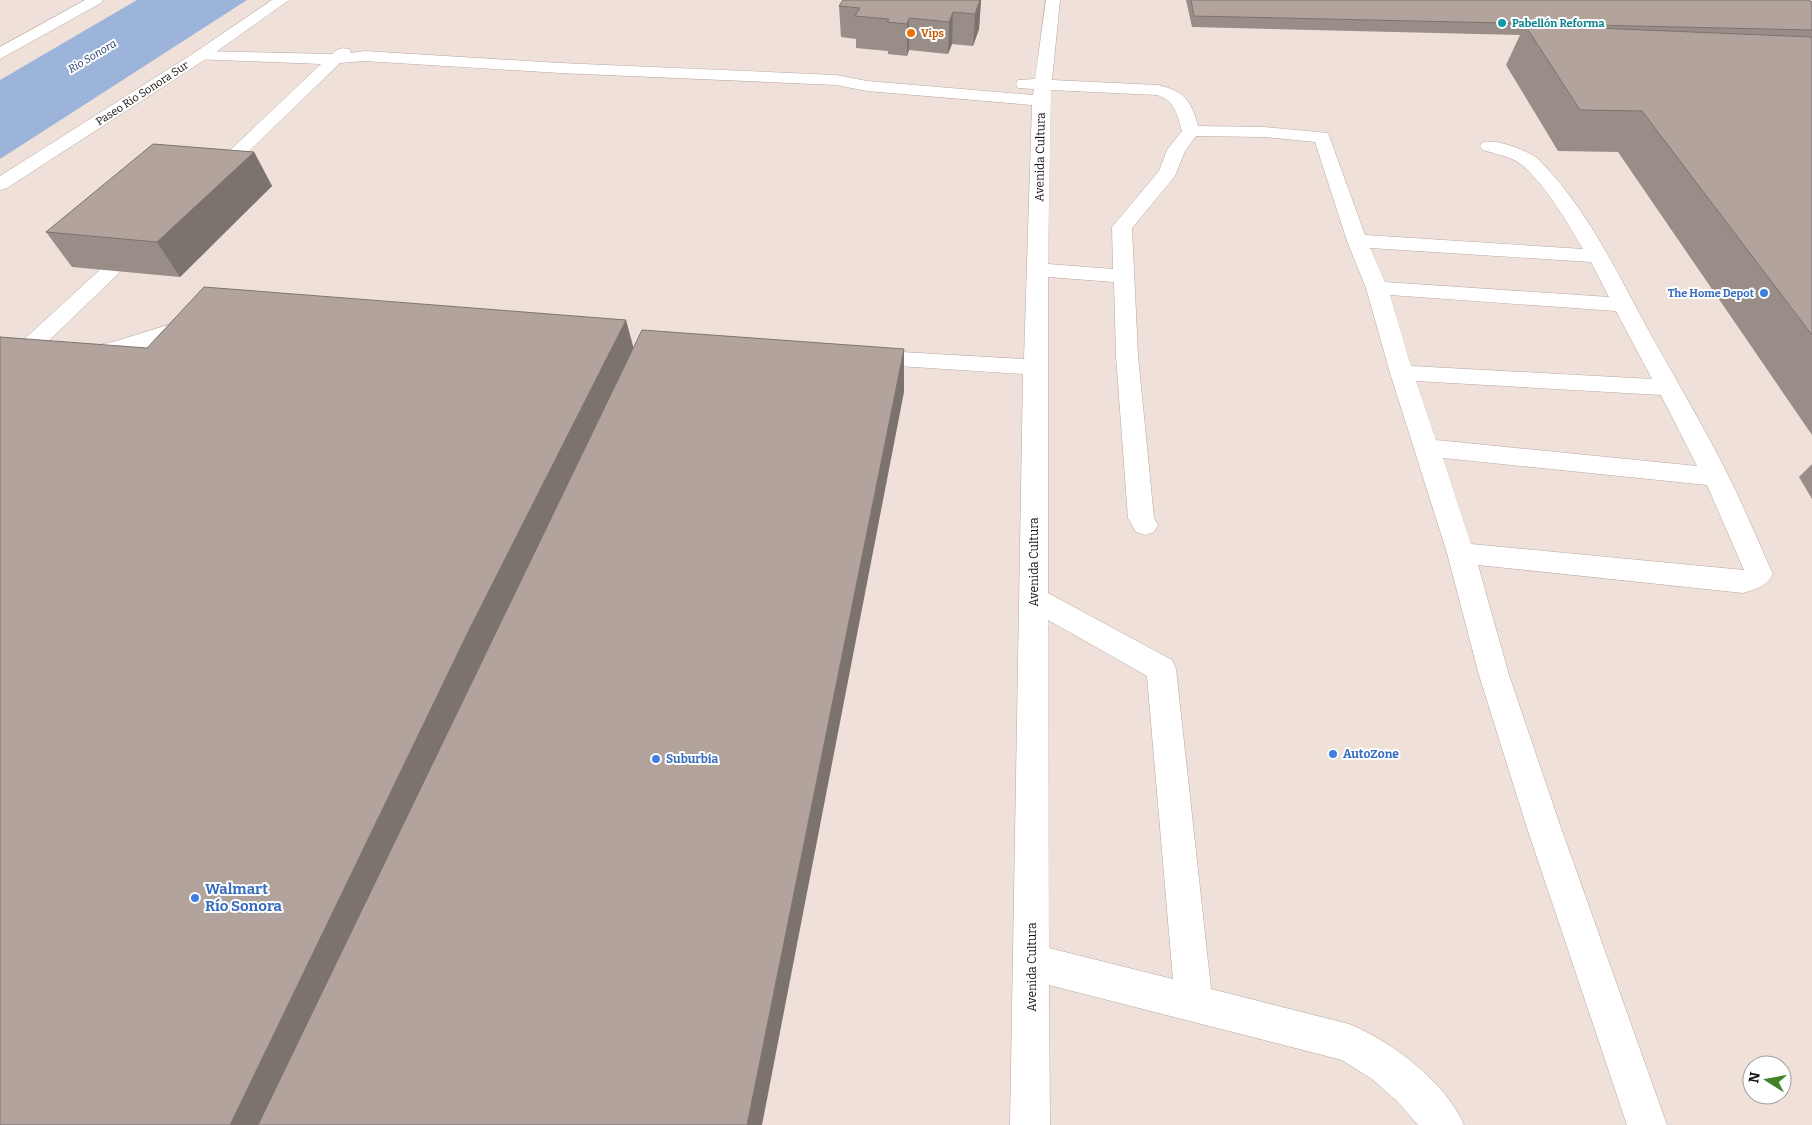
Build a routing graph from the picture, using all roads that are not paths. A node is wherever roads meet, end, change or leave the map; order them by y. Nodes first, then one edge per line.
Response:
1 (96, 0) edge
2 (282, 0) edge
3 (1053, 0) edge
4 (222, 40) junction
5 (0, 54) edge
6 (340, 55) junction
7 (200, 56) junction
8 (1042, 93) junction
9 (1191, 131) junction
10 (1489, 146) dead end
11 (206, 181) edge
12 (0, 184) edge
13 (1357, 241) junction
14 (1598, 256) junction
15 (1038, 270) junction
16 (110, 271) edge
17 (1124, 276) junction
18 (1377, 288) junction
19 (1625, 305) junction
20 (214, 320) edge
21 (851, 356) edge
22 (1035, 367) junction
23 (1402, 373) junction
24 (1668, 388) junction
25 (1426, 448) junction
26 (1716, 477) junction
27 (1145, 525) dead end
28 (1461, 553) junction
29 (1034, 598) junction
30 (1032, 962) junction
31 (1194, 1004) junction
32 (1030, 1125) edge
33 (1444, 1125) edge
34 (1647, 1125) edge

1 - 5 street
2 - 4 street, Paseo Rio Sonora Sur
3 - 8 street, Avenida Cultura
4 - 6 street
4 - 7 street, Paseo Rio Sonora Sur
6 - 7 street
6 - 8 street
6 - 11 street
7 - 12 street, Paseo Rio Sonora Sur
8 - 9 street
8 - 15 street, Avenida Cultura
9 - 13 street
9 - 17 street
10 - 14 street
13 - 14 street
13 - 18 street
14 - 19 street
15 - 17 street
15 - 22 street, Avenida Cultura
16 - 20 street
17 - 27 street
18 - 19 street
18 - 23 street
19 - 24 street
21 - 22 street
22 - 29 street, Avenida Cultura
23 - 24 street
23 - 25 street
24 - 26 street
25 - 26 street
25 - 28 street
26 - 28 street
28 - 34 street
29 - 30 street, Avenida Cultura
29 - 31 street
30 - 31 street
30 - 32 street, Avenida Cultura
31 - 33 street

